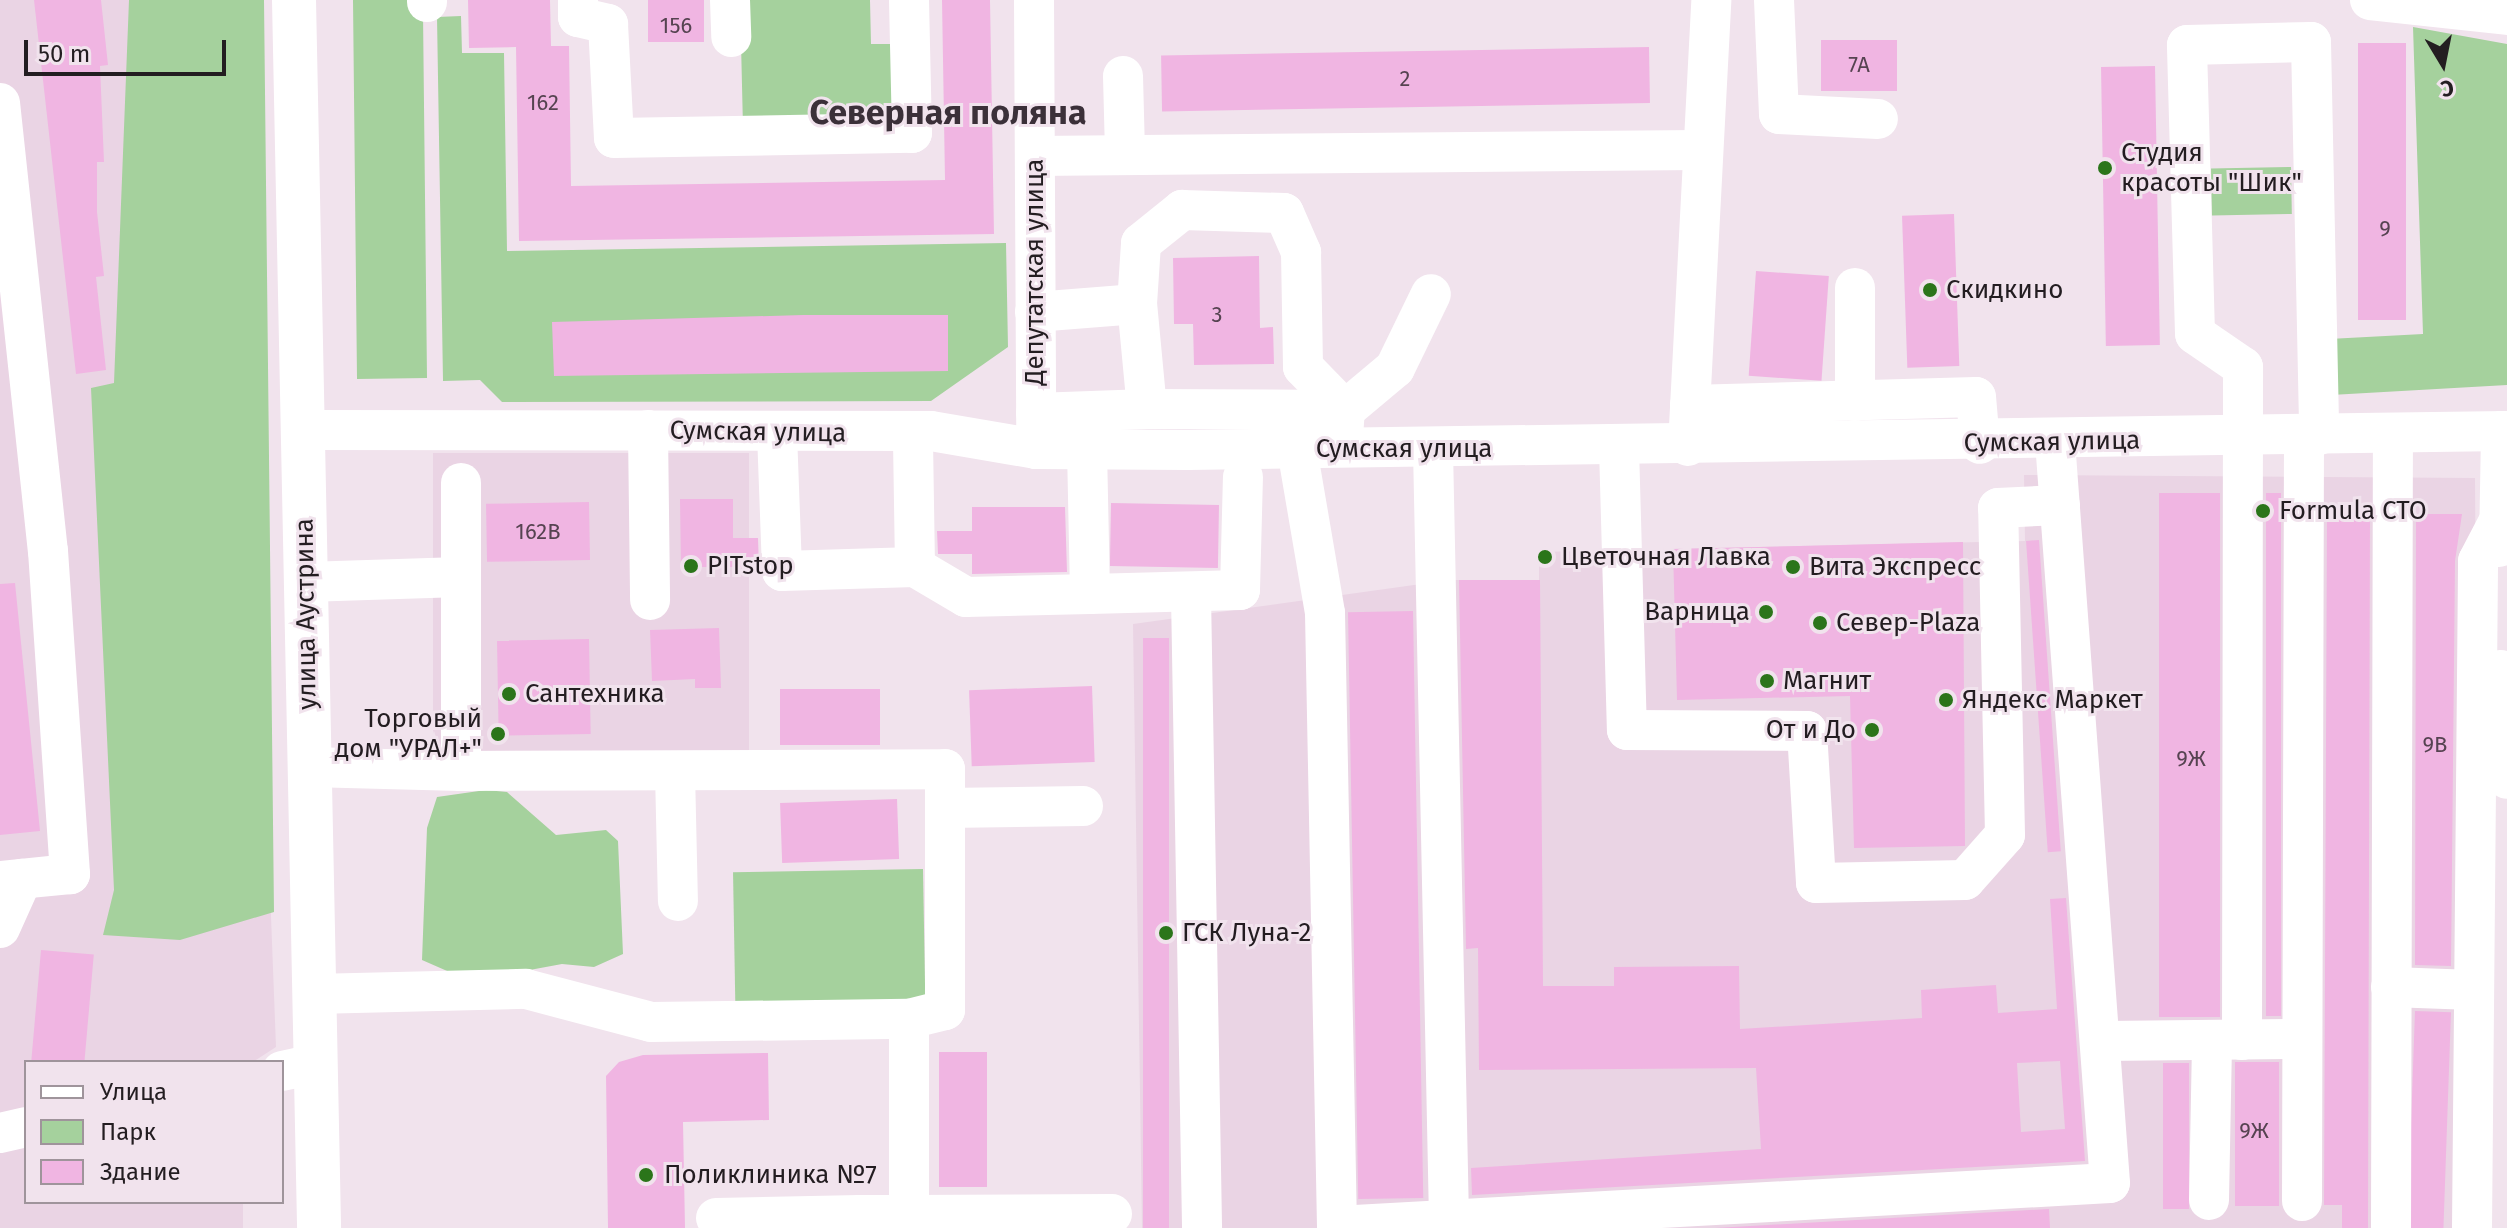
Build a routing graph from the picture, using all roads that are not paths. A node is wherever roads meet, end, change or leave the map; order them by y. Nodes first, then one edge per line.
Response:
1 (294, 0) edge
2 (578, 0) edge
3 (909, 0) edge
4 (1034, 0) edge
5 (1711, 0) edge
6 (1774, 0) edge
7 (2370, 0) edge
8 (2507, 15) edge
9 (1123, 76) dead end
10 (0, 103) edge
11 (1878, 119) dead end
12 (1700, 150) junction
13 (1125, 155) junction
14 (1035, 156) junction
15 (1855, 288) dead end
16 (1431, 294) dead end
17 (1137, 304) junction
18 (1035, 312) junction
19 (1855, 401) junction
20 (1690, 405) junction
21 (1147, 409) junction
22 (1345, 410) junction
23 (303, 430) junction
24 (648, 430) junction
25 (1036, 431) junction
26 (2504, 431) edge
27 (777, 433) junction
28 (2393, 433) junction
29 (913, 435) junction
30 (2311, 436) junction
31 (2244, 437) junction
32 (2055, 442) junction
33 (1980, 444) junction
34 (1688, 446) junction
35 (1619, 447) junction
36 (1087, 449) junction
37 (1297, 449) junction
38 (1342, 449) junction
39 (1433, 449) junction
40 (1243, 477) dead end
41 (461, 483) dead end
42 (2060, 505) junction
43 (2500, 519) junction
44 (915, 567) junction
45 (460, 577) junction
46 (306, 582) junction
47 (1090, 594) junction
48 (1191, 595) junction
49 (650, 600) dead end
50 (309, 767) junction
51 (461, 771) junction
52 (675, 772) junction
53 (2507, 779) edge
54 (1083, 806) dead end
55 (945, 808) junction
56 (11, 880) edge
57 (678, 901) dead end
58 (0, 928) edge
59 (2391, 987) junction
60 (2473, 990) junction
61 (314, 994) junction
62 (909, 1019) junction
63 (2302, 1039) junction
64 (2227, 1040) junction
65 (2104, 1041) junction
66 (299, 1067) edge
67 (24, 1127) edge
68 (0, 1133) edge
69 (2209, 1200) dead end
70 (2302, 1201) dead end
71 (1112, 1214) dead end
72 (909, 1215) junction
73 (716, 1218) dead end
74 (1449, 1220) junction
75 (860, 1222) edge
76 (1335, 1227) edge
77 (319, 1228) edge
78 (1202, 1228) edge
79 (2391, 1228) edge
80 (2472, 1228) edge

1 - 23 main road, улица Аустрина
2 - 3 street
4 - 14 street, Депутатская улица
5 - 12 street
6 - 11 street
7 - 8 street
9 - 13 street
10 - 56 street
12 - 13 street
12 - 20 street
13 - 14 street
14 - 18 street, Депутатская улица
15 - 19 street
16 - 22 street
17 - 18 street
17 - 21 street
17 - 22 street
18 - 25 street, Депутатская улица
19 - 20 street
19 - 33 street
20 - 34 street
21 - 22 street
21 - 25 street
22 - 38 street
23 - 24 street, Сумская улица
23 - 46 main road, улица Аустрина
24 - 27 street, Сумская улица
24 - 49 street
25 - 29 street, Сумская улица
25 - 36 street, Сумская улица
26 - 28 street, Сумская улица
26 - 43 street
27 - 29 street, Сумская улица
27 - 44 street
28 - 30 street, Сумская улица
28 - 59 street
29 - 44 street
30 - 31 street, Сумская улица
30 - 31 street
30 - 63 street
31 - 32 street, Сумская улица
31 - 64 street
32 - 33 street, Сумская улица
32 - 42 street
33 - 34 street, Сумская улица
34 - 35 street, Сумская улица
35 - 39 street, Сумская улица
35 - 42 street
36 - 37 street, Сумская улица
36 - 47 street
37 - 38 street, Сумская улица
37 - 76 street
38 - 39 street, Сумская улица
39 - 74 street
40 - 48 street
41 - 45 street
42 - 65 street
43 - 53 street
43 - 60 street
44 - 47 street
45 - 46 street
45 - 51 street
46 - 50 main road, улица Аустрина
47 - 48 street
48 - 78 street
50 - 51 street
50 - 61 main road, улица Аустрина
51 - 52 street
52 - 55 street
52 - 57 street
54 - 55 street
55 - 62 street
56 - 58 street
59 - 60 street
59 - 79 street
60 - 80 street
61 - 62 street
61 - 66 main road, улица Аустрина
62 - 72 street
63 - 64 street
63 - 70 street
64 - 65 street
64 - 69 street
65 - 74 street
66 - 77 main road, улица Аустрина
67 - 68 street
71 - 72 street
72 - 75 street
73 - 75 street
74 - 76 street

